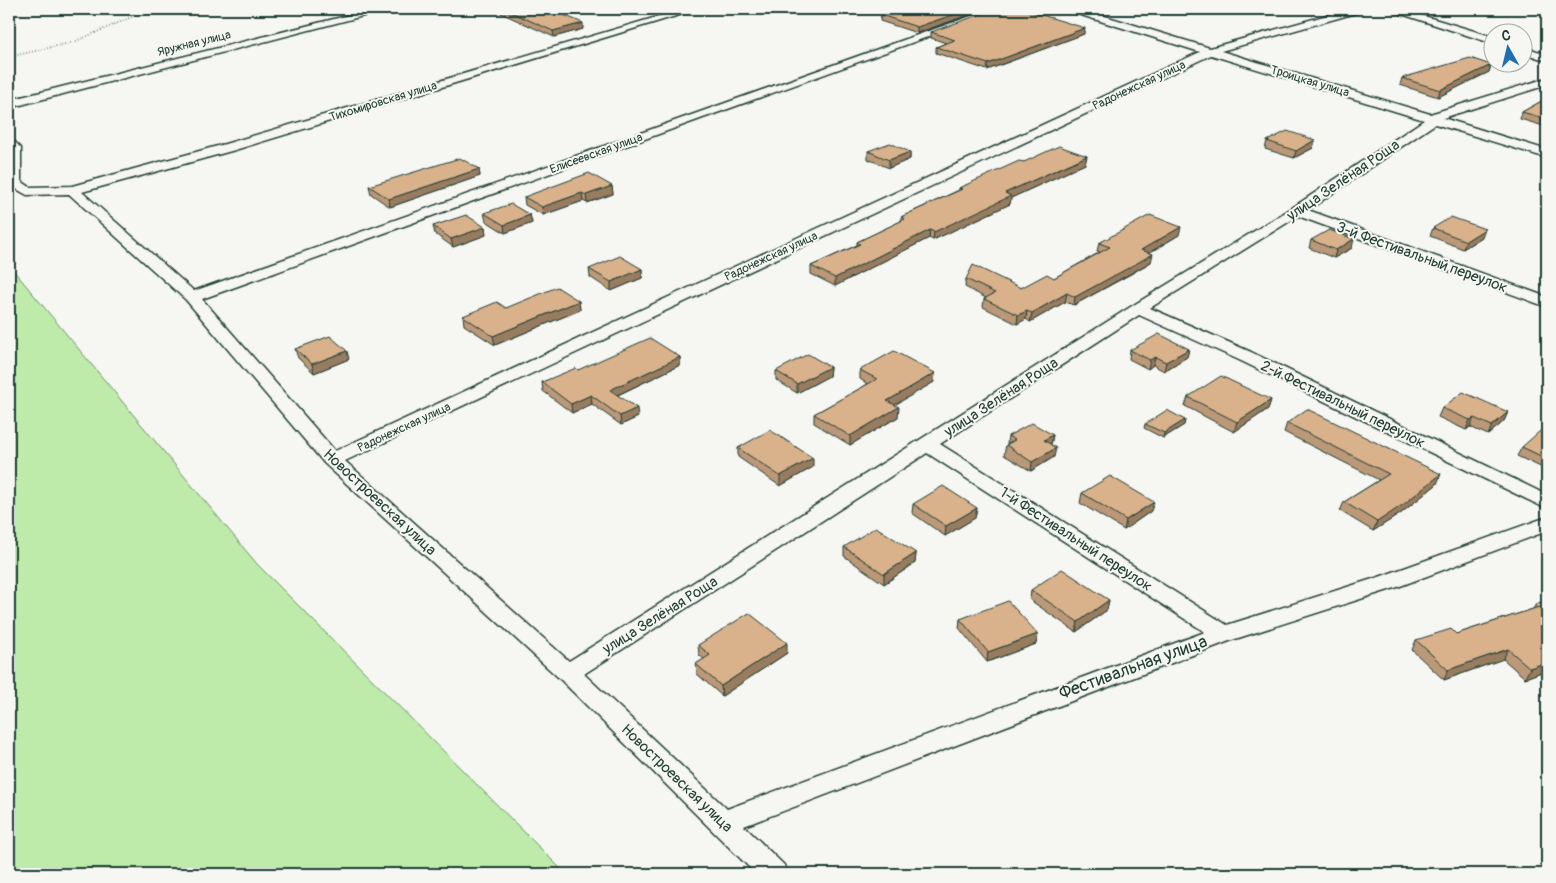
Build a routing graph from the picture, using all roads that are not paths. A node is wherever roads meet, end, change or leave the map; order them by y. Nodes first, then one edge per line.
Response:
1 (385, 9) edge
2 (694, 9) edge
3 (1000, 9) edge
4 (1072, 9) edge
5 (1359, 9) edge
6 (1391, 9) edge
7 (1484, 38) edge
8 (1210, 51) junction
9 (1534, 53) edge
10 (1547, 58) edge
11 (1547, 81) edge
12 (9, 104) edge
13 (1431, 118) junction
14 (9, 143) edge
15 (1547, 154) edge
16 (72, 190) junction
17 (1297, 211) junction
18 (192, 297) junction
19 (1547, 302) edge
20 (1138, 309) junction
21 (928, 445) junction
22 (332, 460) junction
23 (1547, 503) edge
24 (1547, 524) edge
25 (1224, 634) junction
26 (568, 673) junction
27 (723, 822) junction
28 (774, 874) edge

1 - 12 street, Яружная улица
2 - 16 street, Тихомировская улица
3 - 18 street, Елисеевская улица
4 - 8 street, Троицкая улица
5 - 8 street, Радонежская улица
6 - 7 street
8 - 13 street, Троицкая улица
8 - 22 street, Радонежская улица
9 - 10 street
11 - 13 street
13 - 15 street, Троицкая улица
13 - 17 street, улица Зелёная Роща
14 - 16 street
16 - 18 street, Новостроевская улица
17 - 19 street, 3-й Фестивальный переулок
17 - 20 street, улица Зелёная Роща
18 - 22 street, Новостроевская улица
20 - 21 street, улица Зелёная Роща
20 - 23 street, 2-й Фестивальный переулок
21 - 25 street, 1-й Фестивальный переулок
21 - 26 street, улица Зелёная Роща
22 - 26 street, Новостроевская улица
24 - 25 street, Фестивальная улица
25 - 27 street, Фестивальная улица
26 - 27 street, Новостроевская улица
27 - 28 street, Новостроевская улица

